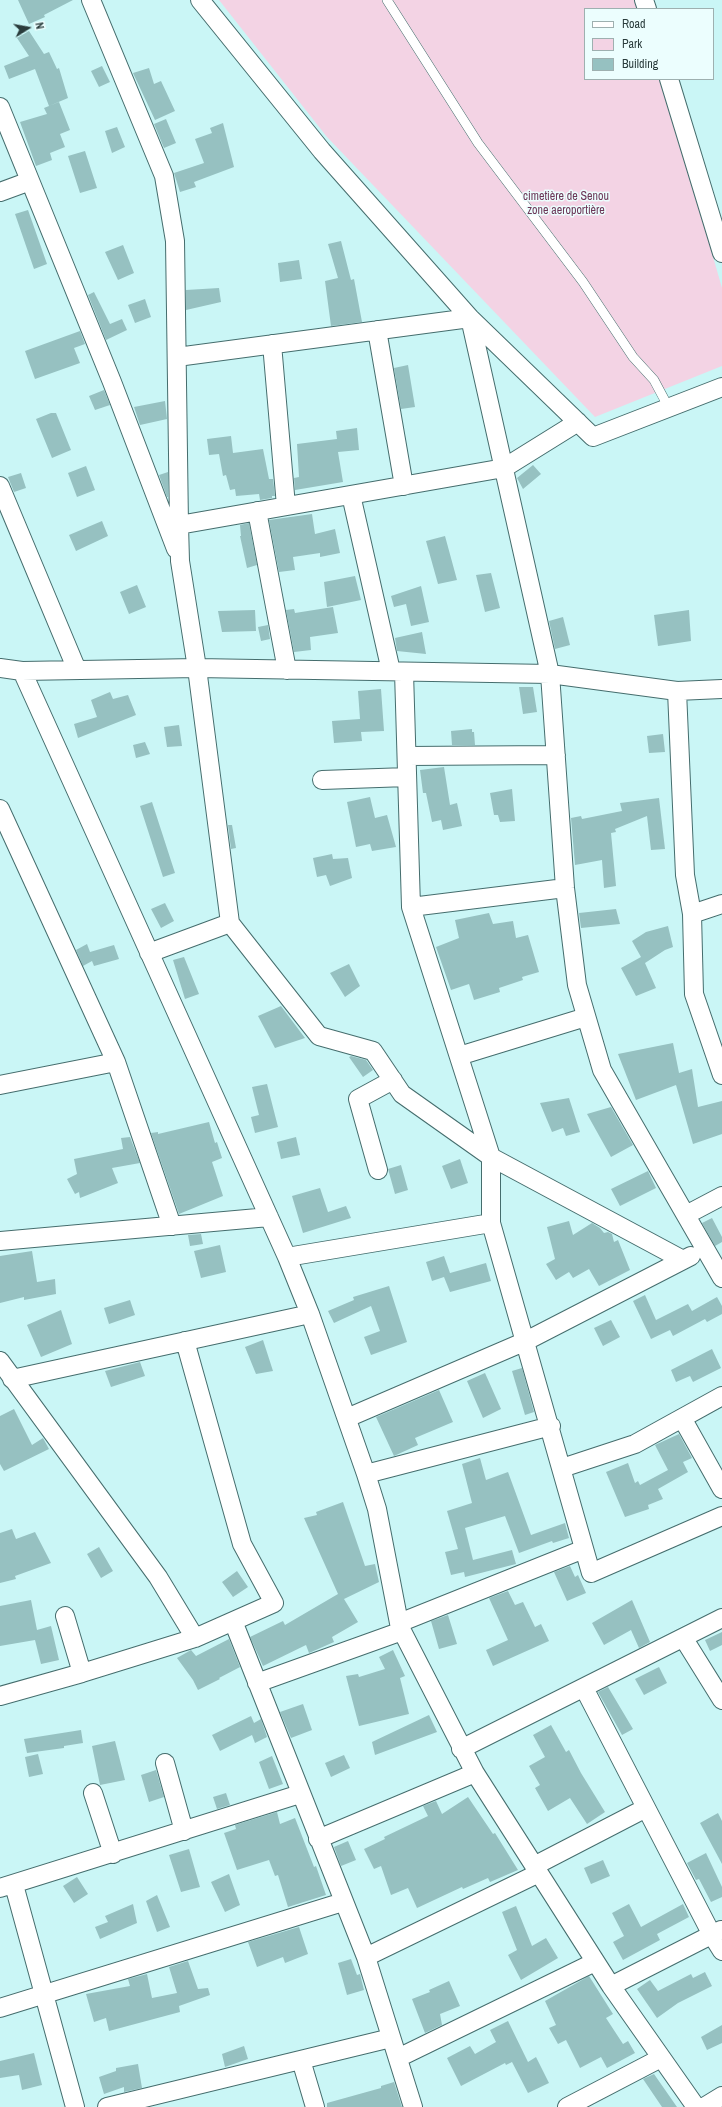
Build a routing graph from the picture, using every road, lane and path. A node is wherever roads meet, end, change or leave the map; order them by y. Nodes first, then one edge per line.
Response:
1 (91, 0) edge
2 (200, 0) edge
3 (387, 0) edge
4 (669, 80) edge
5 (0, 107) edge
6 (30, 181) junction
7 (0, 192) edge
8 (722, 253) edge
9 (470, 318) junction
10 (377, 330) junction
11 (272, 344) junction
12 (177, 357) junction
13 (722, 387) edge
14 (669, 408) junction
15 (578, 422) junction
16 (504, 468) junction
17 (0, 486) edge
18 (404, 486) junction
19 (352, 495) junction
20 (286, 506) junction
21 (256, 511) junction
22 (179, 524) junction
23 (180, 561) junction
24 (0, 668) edge
25 (197, 668) junction
26 (77, 670) junction
27 (286, 670) junction
28 (22, 671) junction
29 (398, 672) junction
30 (550, 674) junction
31 (722, 689) edge
32 (677, 691) junction
33 (556, 755) junction
34 (407, 756) junction
35 (407, 777) junction
36 (322, 780) dead end
37 (0, 808) edge
38 (565, 888) junction
39 (722, 904) edge
40 (411, 907) junction
41 (692, 914) junction
42 (230, 923) junction
43 (149, 953) junction
44 (586, 1017) junction
45 (459, 1056) junction
46 (116, 1062) junction
47 (722, 1075) edge
48 (393, 1080) junction
49 (0, 1085) edge
50 (490, 1158) junction
51 (378, 1170) dead end
52 (722, 1196) edge
53 (686, 1215) junction
54 (269, 1217) junction
55 (491, 1223) junction
56 (172, 1226) junction
57 (0, 1241) edge
58 (705, 1249) junction
59 (287, 1257) junction
60 (683, 1260) junction
61 (722, 1278) edge
62 (310, 1314) junction
63 (185, 1341) junction
64 (526, 1341) junction
65 (0, 1361) edge
66 (12, 1379) junction
67 (722, 1396) edge
68 (347, 1418) junction
69 (682, 1418) junction
70 (550, 1426) junction
71 (562, 1468) junction
72 (366, 1474) junction
73 (722, 1489) edge
74 (722, 1516) edge
75 (584, 1549) junction
76 (65, 1616) dead end
77 (722, 1618) edge
78 (233, 1621) junction
79 (401, 1627) junction
80 (195, 1638) junction
81 (684, 1639) junction
82 (82, 1674) junction
83 (257, 1683) junction
84 (584, 1688) junction
85 (0, 1696) edge
86 (722, 1700) edge
87 (461, 1749) junction
88 (165, 1763) dead end
89 (475, 1773) junction
90 (94, 1793) dead end
91 (300, 1794) junction
92 (646, 1808) junction
93 (184, 1831) junction
94 (318, 1839) junction
95 (113, 1854) junction
96 (537, 1870) junction
97 (7, 1887) edge
98 (343, 1902) junction
99 (717, 1933) edge
100 (722, 1951) edge
101 (366, 1957) junction
102 (595, 1962) junction
103 (611, 1986) junction
104 (44, 1995) junction
105 (0, 2008) edge
106 (391, 2038) junction
107 (398, 2058) junction
108 (662, 2058) junction
109 (301, 2060) junction
110 (722, 2096) edge
111 (75, 2107) edge
112 (107, 2107) edge
113 (315, 2107) edge
114 (413, 2107) edge
115 (567, 2107) edge
116 (696, 2107) edge
117 (704, 2107) edge

1 - 12 street
2 - 9 street
3 - 14 lane
4 - 8 street
5 - 6 street
6 - 7 street
6 - 23 street
9 - 10 street
9 - 15 street
9 - 16 street
10 - 11 street
10 - 18 street
11 - 12 street
11 - 20 street
12 - 22 street
13 - 14 street
14 - 15 street
15 - 16 street
16 - 18 street
16 - 30 street
17 - 26 street
18 - 19 street
19 - 20 street
19 - 29 street
20 - 21 street
21 - 22 street
21 - 27 street
22 - 23 street
23 - 25 street
24 - 28 street
25 - 26 street
25 - 27 street
25 - 42 street
26 - 28 street
27 - 29 street
28 - 43 street
29 - 30 street
29 - 34 street
30 - 32 street
30 - 33 street
31 - 32 street
32 - 41 street
33 - 34 street
33 - 38 street
34 - 35 street
35 - 36 street
35 - 40 street
37 - 46 street
38 - 40 street
38 - 44 street
39 - 41 street
40 - 45 street
41 - 47 street
42 - 43 street
42 - 48 street
43 - 54 street
44 - 45 street
44 - 53 street
45 - 50 street
46 - 49 street
46 - 56 street
48 - 50 street
48 - 51 street
50 - 55 street
50 - 60 street
52 - 53 street
53 - 58 street
54 - 56 street
54 - 59 street
55 - 59 street
55 - 64 street
56 - 57 street
58 - 60 street
58 - 61 street
59 - 62 street
60 - 64 street
62 - 63 street
62 - 68 street
63 - 66 street
63 - 78 street
64 - 68 street
64 - 70 street
65 - 66 street
66 - 80 street
67 - 69 street
68 - 72 street
69 - 71 street
69 - 73 street
70 - 71 street
70 - 72 street
71 - 75 street
72 - 79 street
74 - 75 street
75 - 79 street
76 - 82 street
77 - 81 street
78 - 80 street
78 - 83 street
79 - 83 street
79 - 87 street
80 - 82 street
81 - 84 street
81 - 86 street
82 - 85 street
83 - 91 street
84 - 87 street
84 - 92 street
87 - 89 street
88 - 93 street
89 - 94 street
89 - 96 street
90 - 95 street
91 - 93 street
91 - 94 street
92 - 96 street
92 - 99 street
93 - 95 street
94 - 98 street
95 - 97 street
96 - 101 street
96 - 102 street
97 - 104 street
98 - 101 street
98 - 104 street
99 - 100 street
99 - 103 street
101 - 106 street
102 - 103 street
102 - 107 street
103 - 108 street
104 - 105 street
104 - 111 street
106 - 107 street
106 - 109 street
107 - 114 street
108 - 115 street
108 - 116 street
109 - 112 street
109 - 113 street
110 - 117 street

